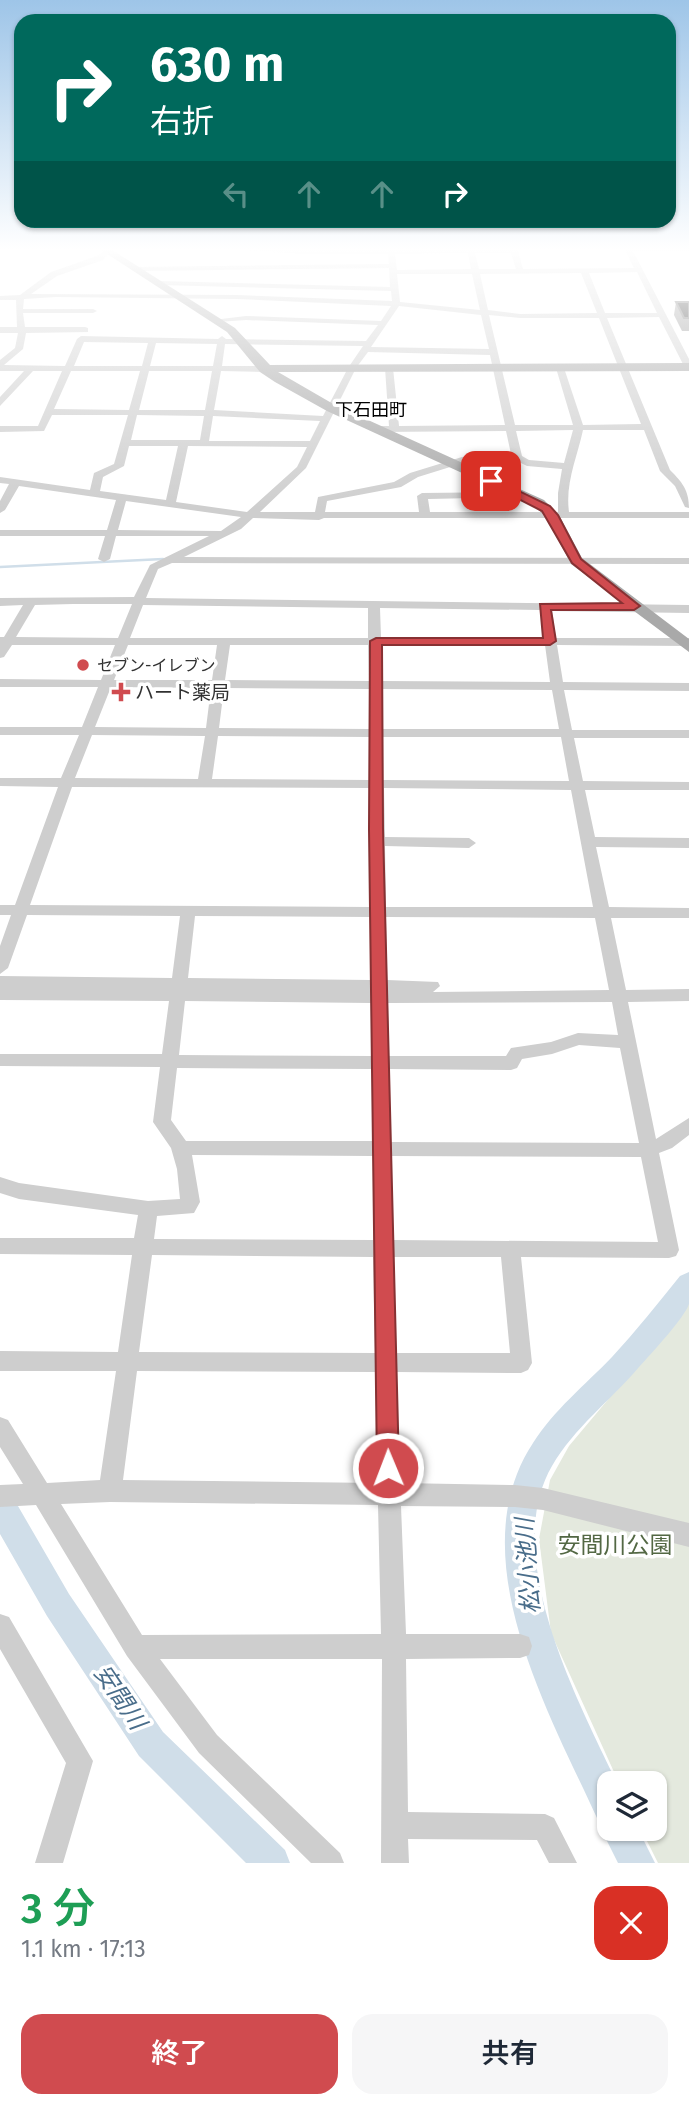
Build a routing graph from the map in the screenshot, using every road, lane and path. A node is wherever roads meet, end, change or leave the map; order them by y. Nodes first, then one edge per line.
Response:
1 (22, 335) edge
2 (83, 335) edge
3 (236, 335) edge
4 (373, 335) edge
5 (488, 335) edge
6 (610, 335) edge
7 (674, 335) edge
8 (81, 339) junction
9 (222, 339) junction
10 (153, 340) junction
11 (242, 340) junction
12 (365, 346) junction
13 (492, 352) junction
14 (0, 356) edge
15 (12, 358) junction
16 (0, 366) edge
17 (624, 367) junction
18 (31, 368) junction
19 (70, 368) junction
20 (145, 368) junction
21 (352, 368) junction
22 (389, 368) junction
23 (496, 368) junction
24 (560, 368) junction
25 (689, 368) edge
26 (218, 369) junction
27 (264, 369) junction
28 (0, 402) edge
29 (49, 412) junction
30 (135, 412) junction
31 (211, 413) junction
32 (329, 413) junction
33 (648, 427) junction
34 (511, 428) junction
35 (579, 428) junction
36 (0, 429) edge
37 (376, 429) junction
38 (394, 429) junction
39 (125, 443) junction
40 (184, 443) junction
41 (204, 443) junction
42 (314, 444) junction
43 (517, 457) junction
44 (452, 464) junction
45 (566, 466) junction
46 (0, 480) edge
47 (16, 481) junction
48 (95, 492) junction
49 (522, 495) junction
50 (122, 497) junction
51 (170, 504) junction
52 (689, 505) edge
53 (0, 510) edge
54 (689, 514) edge
55 (248, 515) junction
56 (558, 515) junction
57 (425, 516) junction
58 (319, 517) junction
59 (0, 533) edge
60 (110, 533) junction
61 (223, 533) junction
62 (104, 559) dead end
63 (168, 560) junction
64 (576, 561) junction
65 (689, 561) edge
66 (136, 601) junction
67 (0, 603) edge
68 (30, 603) junction
69 (374, 603) junction
70 (545, 606) junction
71 (634, 606) junction
72 (689, 609) edge
73 (121, 641) junction
74 (224, 641) junction
75 (376, 641) junction
76 (550, 641) junction
77 (687, 643) edge
78 (2, 645) edge
79 (0, 683) edge
80 (105, 683) junction
81 (217, 685) junction
82 (376, 685) junction
83 (558, 685) junction
84 (689, 687) edge
85 (0, 731) edge
86 (87, 731) junction
87 (212, 732) junction
88 (375, 733) junction
89 (568, 733) junction
90 (689, 734) edge
91 (0, 782) edge
92 (66, 784) junction
93 (204, 784) junction
94 (377, 785) junction
95 (579, 786) junction
96 (689, 786) edge
97 (378, 841) junction
98 (588, 842) junction
99 (469, 843) dead end
100 (689, 843) edge
101 (0, 910) edge
102 (20, 911) junction
103 (188, 911) junction
104 (379, 911) junction
105 (605, 912) junction
106 (689, 913) edge
107 (0, 968) edge
108 (0, 982) edge
109 (689, 987) edge
110 (379, 989) junction
111 (177, 990) junction
112 (618, 992) junction
113 (0, 994) edge
114 (689, 995) edge
115 (629, 1042) junction
116 (0, 1060) edge
117 (168, 1061) junction
118 (382, 1062) junction
119 (689, 1125) edge
120 (182, 1148) junction
121 (384, 1150) junction
122 (648, 1150) junction
123 (0, 1185) edge
124 (148, 1209) junction
125 (0, 1246) edge
126 (143, 1247) junction
127 (386, 1248) junction
128 (510, 1251) junction
129 (0, 1361) edge
130 (128, 1361) junction
131 (387, 1364) junction
132 (0, 1427) edge
133 (110, 1491) junction
134 (37, 1492) junction
135 (389, 1494) junction
136 (0, 1496) edge
137 (689, 1535) edge
138 (0, 1626) edge
139 (394, 1646) junction
140 (520, 1646) dead end
141 (136, 1647) junction
142 (394, 1825) junction
143 (49, 1863) edge
144 (330, 1863) edge
145 (395, 1863) edge
146 (563, 1863) edge

1 - 15 street
2 - 8 street
3 - 11 main road
4 - 12 street
5 - 13 street
6 - 17 street
7 - 25 street
8 - 10 street
8 - 19 street
9 - 10 street
9 - 11 street
9 - 26 street
10 - 20 street
11 - 12 street
11 - 27 main road
12 - 13 street
12 - 21 street
13 - 23 street
14 - 15 street
15 - 16 street
16 - 18 street
17 - 24 main road
17 - 25 main road
17 - 33 street
18 - 19 street
18 - 28 street
19 - 20 street
19 - 29 street
20 - 26 street
20 - 30 street
21 - 22 main road
21 - 27 main road
21 - 32 street
22 - 23 main road
22 - 38 street
23 - 24 main road
23 - 34 street
24 - 35 street
26 - 27 street
26 - 31 street
27 - 32 main road
29 - 30 street
29 - 36 street
30 - 31 street
30 - 39 street
31 - 32 street
31 - 41 street
32 - 37 main road
32 - 42 street
33 - 35 street
33 - 52 street
34 - 35 street
34 - 38 street
34 - 43 street
35 - 45 street
37 - 38 street
37 - 44 main road
39 - 40 street
39 - 48 street
40 - 41 street
40 - 51 street
41 - 42 street
42 - 55 street
43 - 44 street
43 - 45 street
44 - 49 main road
44 - 58 street
45 - 56 street
46 - 47 street
47 - 48 street
47 - 53 street
48 - 50 street
49 - 56 main road
49 - 57 street
50 - 51 street
50 - 60 street
51 - 55 street
54 - 56 street
55 - 58 street
55 - 61 street
56 - 57 street
56 - 64 main road
57 - 58 street
59 - 60 street
60 - 61 street
60 - 62 street
61 - 63 street
63 - 64 street
63 - 66 street
64 - 65 street
64 - 71 main road
66 - 68 street
66 - 69 street
66 - 73 street
67 - 68 street
68 - 78 street
69 - 70 street
69 - 75 street
70 - 71 street
70 - 76 street
71 - 72 street
71 - 77 main road
73 - 74 street
73 - 78 street
73 - 80 street
74 - 75 street
74 - 81 street
75 - 76 street
75 - 82 street
76 - 77 street
76 - 83 street
79 - 80 street
80 - 81 street
80 - 86 street
81 - 82 street
81 - 87 street
82 - 83 street
82 - 88 street
83 - 84 street
83 - 89 street
85 - 86 street
86 - 87 street
86 - 92 street
87 - 88 street
87 - 93 street
88 - 89 street
88 - 94 street
89 - 90 street
89 - 95 street
91 - 92 street
92 - 93 street
92 - 102 street
93 - 94 street
94 - 95 street
94 - 97 street
95 - 96 street
95 - 98 street
97 - 99 street
97 - 104 street
98 - 100 street
98 - 105 street
101 - 102 street
102 - 103 street
102 - 107 street
103 - 104 street
103 - 111 street
104 - 105 street
104 - 110 street
105 - 106 street
105 - 112 street
108 - 111 street
109 - 112 street
110 - 111 street
110 - 112 street
110 - 118 street
111 - 113 street
111 - 117 street
112 - 114 street
112 - 115 street
115 - 118 street
115 - 122 street
116 - 117 street
117 - 118 street
117 - 120 street
118 - 121 street
119 - 122 street
120 - 121 street
120 - 124 street
121 - 122 street
121 - 127 street
122 - 128 street
123 - 124 street
124 - 126 street
125 - 126 street
126 - 127 street
126 - 130 street
127 - 128 street
127 - 131 street
128 - 131 street
129 - 130 street
130 - 131 street
130 - 133 street
131 - 135 street
132 - 134 street
133 - 134 street
133 - 135 street
134 - 136 street
134 - 141 street
135 - 137 street
135 - 139 street
138 - 143 street
139 - 140 street
139 - 141 street
139 - 142 street
141 - 144 street
142 - 145 street
142 - 146 street

